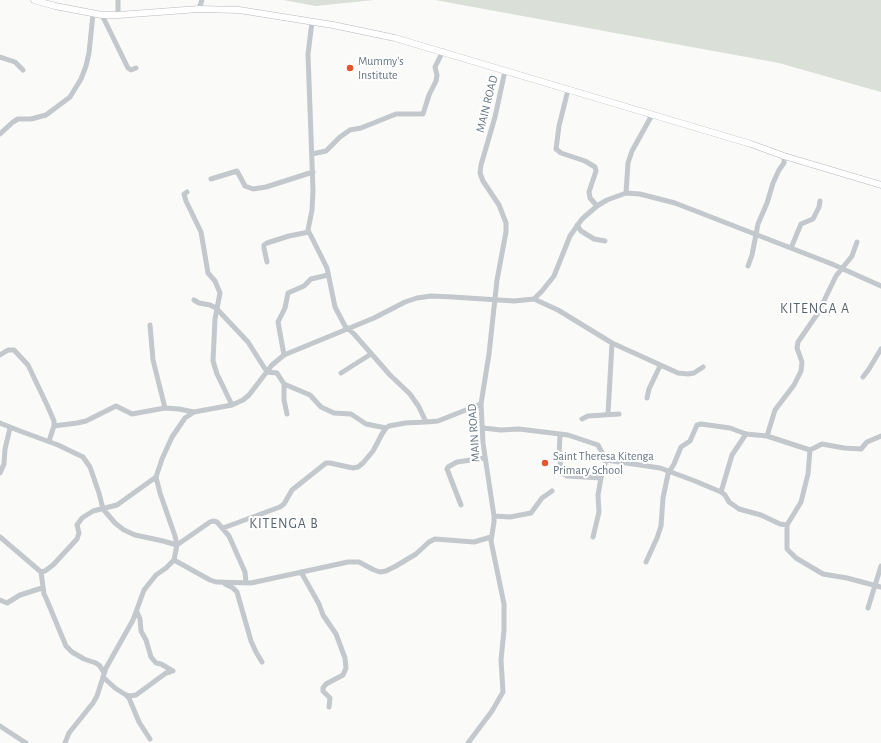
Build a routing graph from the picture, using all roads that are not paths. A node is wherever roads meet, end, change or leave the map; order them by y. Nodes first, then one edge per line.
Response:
1 (34, 0) edge
2 (118, 0) edge
3 (202, 0) edge
4 (56, 3) edge
5 (200, 8) junction
6 (93, 14) junction
7 (102, 15) junction
8 (118, 15) junction
9 (312, 22) junction
10 (443, 51) junction
11 (0, 57) edge
12 (136, 68) dead end
13 (23, 70) dead end
14 (505, 71) junction
15 (568, 90) junction
16 (652, 115) junction
17 (0, 134) edge
18 (312, 154) junction
19 (784, 156) junction
20 (313, 172) junction
21 (211, 179) dead end
22 (881, 185) edge
23 (187, 192) dead end
24 (626, 193) junction
25 (820, 201) dead end
26 (597, 206) junction
27 (577, 225) junction
28 (309, 232) junction
29 (755, 235) junction
30 (605, 241) dead end
31 (857, 242) dead end
32 (791, 248) junction
33 (267, 262) dead end
34 (748, 266) dead end
35 (841, 268) junction
36 (328, 275) junction
37 (881, 286) edge
38 (494, 299) junction
39 (534, 299) junction
40 (194, 300) dead end
41 (217, 310) junction
42 (150, 325) dead end
43 (348, 329) junction
44 (612, 343) junction
45 (881, 349) edge
46 (284, 354) junction
47 (371, 354) junction
48 (0, 355) edge
49 (660, 366) junction
50 (703, 367) dead end
51 (267, 372) junction
52 (341, 373) dead end
53 (863, 377) dead end
54 (284, 384) junction
55 (647, 398) dead end
56 (481, 404) junction
57 (232, 405) junction
58 (165, 408) junction
59 (194, 412) junction
60 (287, 414) dead end
61 (608, 414) junction
62 (619, 414) dead end
63 (582, 419) dead end
64 (426, 422) junction
65 (0, 423) edge
66 (54, 426) junction
67 (10, 428) junction
68 (386, 428) junction
69 (483, 428) junction
70 (746, 434) junction
71 (560, 435) junction
72 (767, 436) junction
73 (881, 437) edge
74 (49, 441) junction
75 (810, 450) junction
76 (485, 458) junction
77 (606, 460) junction
78 (670, 472) junction
79 (0, 473) edge
80 (156, 478) junction
81 (601, 478) junction
82 (552, 491) dead end
83 (721, 492) junction
84 (461, 505) dead end
85 (103, 509) junction
86 (494, 516) junction
87 (787, 525) junction
88 (223, 528) junction
89 (0, 537) edge
90 (491, 537) junction
91 (593, 537) dead end
92 (177, 545) junction
93 (174, 560) junction
94 (646, 562) dead end
95 (881, 566) edge
96 (41, 572) junction
97 (301, 572) junction
98 (222, 583) junction
99 (246, 583) junction
100 (875, 585) junction
101 (881, 587) edge
102 (42, 588) junction
103 (0, 600) edge
104 (868, 608) dead end
105 (137, 612) junction
106 (262, 662) dead end
107 (104, 675) junction
108 (126, 695) junction
109 (329, 707) dead end
110 (0, 726) edge
111 (150, 739) dead end
112 (26, 743) edge
113 (65, 743) edge
114 (468, 743) edge

1 - 4 main road
2 - 8 street
3 - 5 street
4 - 6 main road
5 - 8 main road
5 - 9 main road
6 - 7 main road
6 - 17 street
7 - 8 main road
7 - 12 street
9 - 10 main road
9 - 18 street
10 - 14 main road
10 - 18 street
11 - 13 street
14 - 15 main road
14 - 38 street, MAIN ROAD
15 - 16 main road
15 - 26 street
16 - 19 main road
16 - 24 street
18 - 20 street
19 - 22 main road
19 - 29 street
20 - 21 street
20 - 28 street
23 - 41 street
24 - 26 street
24 - 29 street
25 - 32 street
26 - 27 street
27 - 30 street
27 - 39 street
28 - 33 street
28 - 36 street
29 - 32 street
29 - 34 street
31 - 35 street
32 - 35 street
35 - 37 street
35 - 72 street
36 - 43 street
36 - 46 street
38 - 39 street
38 - 43 street
38 - 56 street, MAIN ROAD
39 - 44 street
40 - 41 street
41 - 51 street
41 - 57 street
42 - 58 street
43 - 46 street
43 - 47 street
44 - 49 street
44 - 61 street
45 - 53 street
46 - 51 street
47 - 52 street
47 - 64 street
48 - 66 street
49 - 50 street
49 - 55 street
51 - 54 street
51 - 57 street
54 - 60 street
54 - 68 street
56 - 64 street
56 - 69 street, MAIN ROAD
57 - 59 street
58 - 59 street
58 - 66 street
59 - 80 street
61 - 62 street
61 - 63 street
64 - 68 street
65 - 67 street
66 - 74 street
67 - 74 street
67 - 79 street
68 - 88 street
69 - 71 street
69 - 76 street, MAIN ROAD
70 - 72 street
70 - 78 street
70 - 83 street
71 - 77 street
71 - 81 street
72 - 75 street
73 - 75 street
74 - 85 street
75 - 87 street
76 - 84 street
76 - 86 street, MAIN ROAD
77 - 78 street
77 - 81 street
78 - 83 street
78 - 94 street
80 - 85 street
80 - 92 street
81 - 91 street
82 - 86 street
83 - 87 street
85 - 92 street
85 - 96 street
86 - 90 street, MAIN ROAD
87 - 100 street
88 - 92 street
88 - 99 street
89 - 96 street
90 - 97 street
90 - 114 street, MAIN ROAD
92 - 93 street
93 - 98 street
93 - 105 street
95 - 100 street
96 - 102 street
97 - 99 street
97 - 109 street
98 - 99 street
98 - 106 street
100 - 101 street
100 - 104 street
102 - 103 street
102 - 107 street
105 - 107 street
105 - 108 street
107 - 108 street
107 - 113 street
108 - 111 street
110 - 112 street

